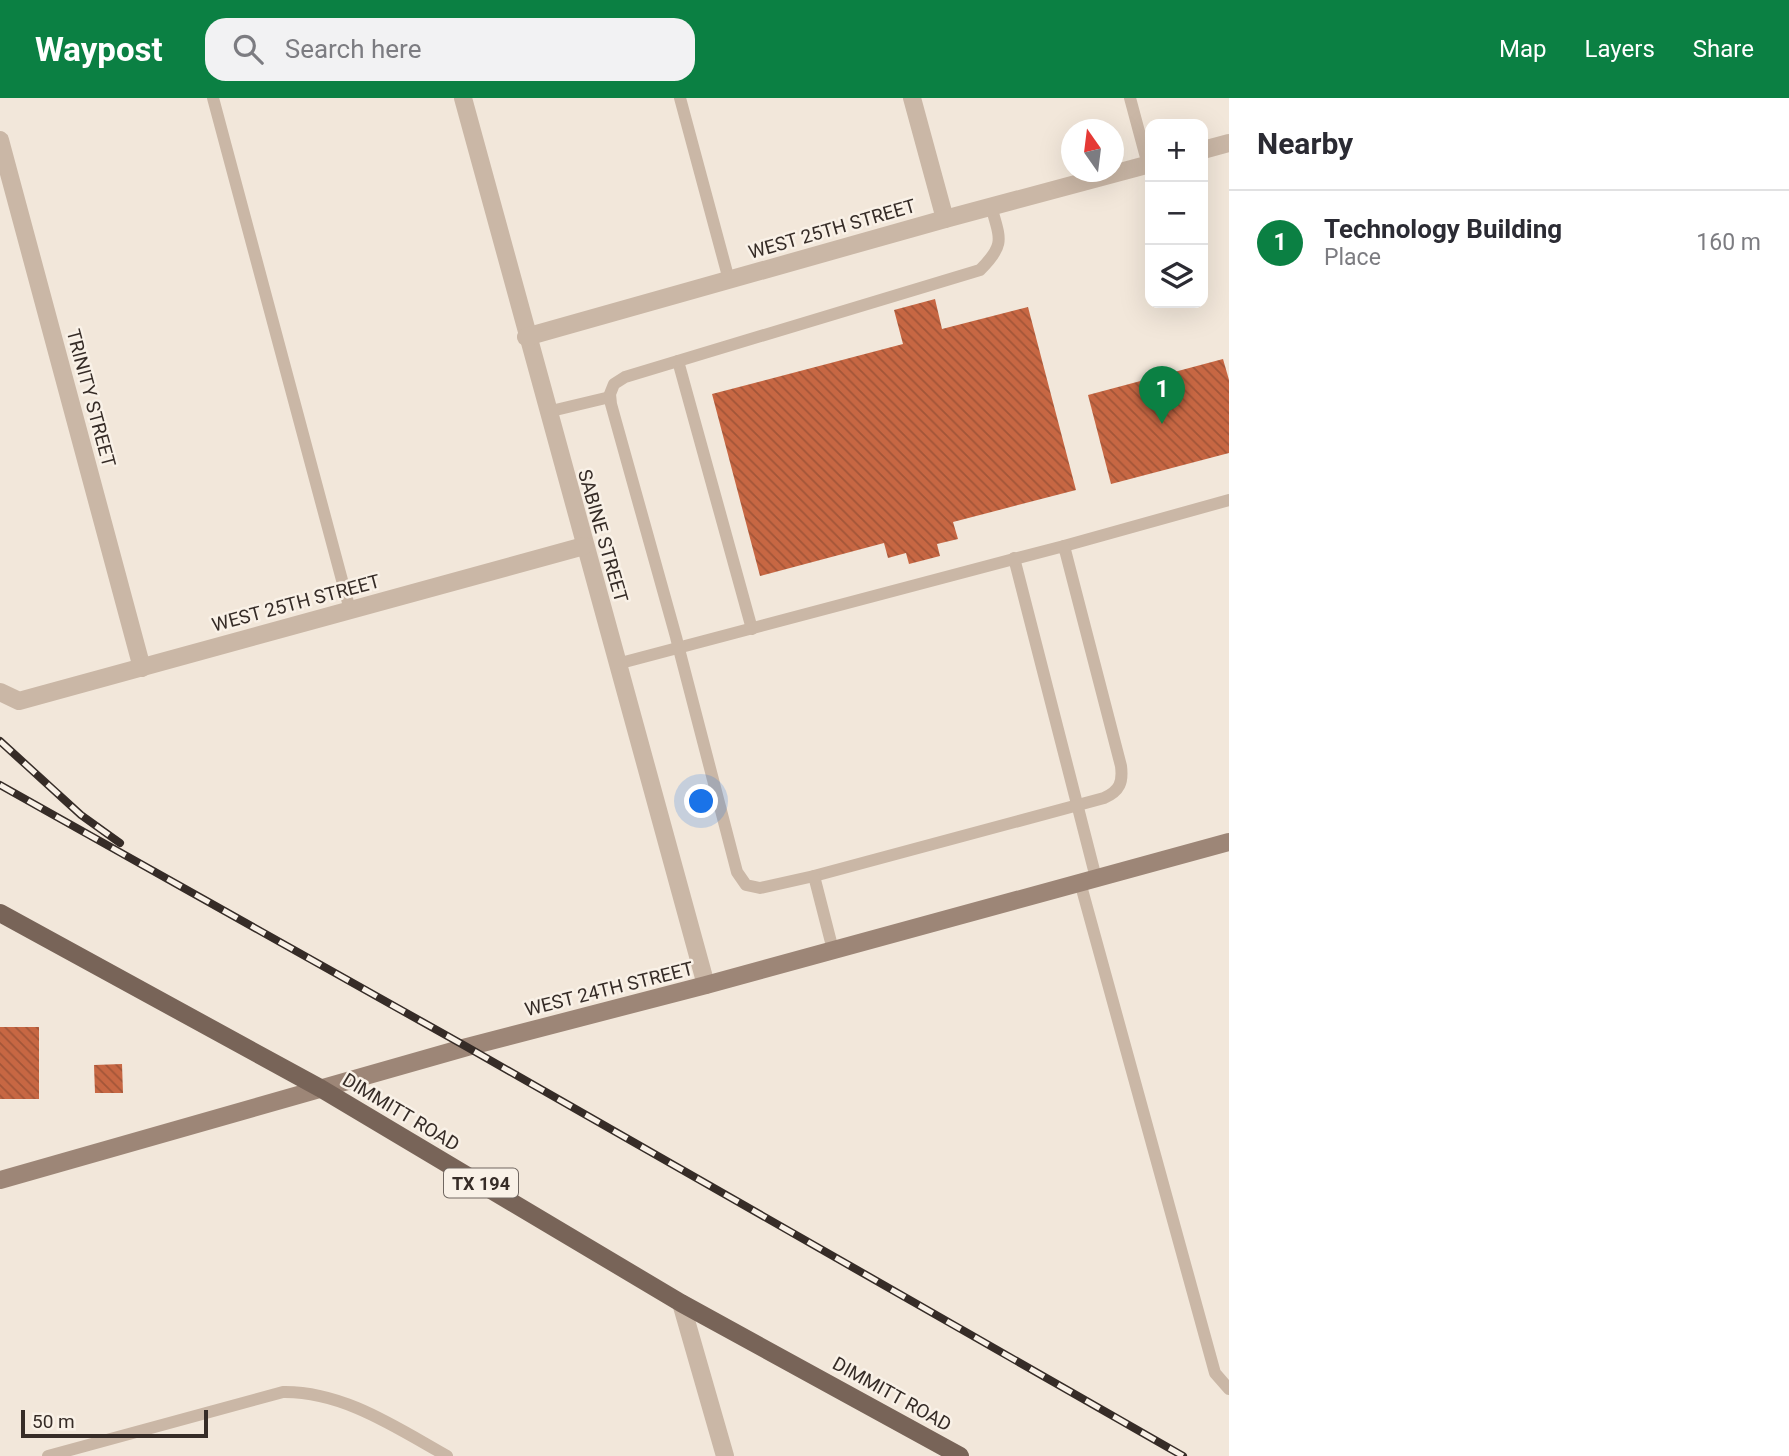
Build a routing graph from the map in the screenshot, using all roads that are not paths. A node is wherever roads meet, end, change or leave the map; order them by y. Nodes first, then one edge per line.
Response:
1 (213, 98) edge
2 (463, 98) edge
3 (680, 98) edge
4 (912, 98) edge
5 (1130, 98) edge
6 (0, 140) edge
7 (1229, 143) edge
8 (1208, 149) edge
9 (1145, 150) edge
10 (1145, 165) edge
11 (992, 206) junction
12 (945, 219) junction
13 (729, 280) junction
14 (526, 337) junction
15 (678, 360) junction
16 (610, 397) junction
17 (547, 412) junction
18 (1229, 500) edge
19 (584, 546) junction
20 (1064, 546) junction
21 (1014, 558) junction
22 (350, 610) junction
23 (752, 629) junction
24 (678, 649) junction
25 (617, 664) junction
26 (142, 668) junction
27 (0, 692) edge
28 (1077, 805) junction
29 (1229, 842) edge
30 (814, 876) junction
31 (1088, 880) junction
32 (0, 913) edge
33 (833, 950) junction
34 (706, 985) junction
35 (320, 1088) junction
36 (0, 1180) edge
37 (681, 1303) junction
38 (1229, 1389) edge
39 (48, 1456) edge
40 (447, 1456) edge
41 (725, 1456) edge
42 (960, 1456) edge

1 - 22 lane
2 - 14 street, SABINE STREET
3 - 13 lane
4 - 12 street
5 - 9 lane
6 - 26 street, TRINITY STREET
7 - 8 street
10 - 11 street, WEST 25TH STREET
11 - 12 street, WEST 25TH STREET
11 - 15 lane
12 - 13 street, WEST 25TH STREET
13 - 14 street, WEST 25TH STREET
14 - 17 street, SABINE STREET
15 - 16 lane
15 - 23 lane
16 - 17 lane
16 - 24 lane
17 - 19 street, SABINE STREET
18 - 20 lane
19 - 22 street, WEST 25TH STREET
19 - 25 street, SABINE STREET
20 - 21 lane
20 - 28 lane
21 - 23 lane
21 - 28 lane
22 - 26 street, WEST 25TH STREET
23 - 24 lane
24 - 25 lane
24 - 30 lane
25 - 34 street, SABINE STREET
26 - 27 street, WEST 25TH STREET
28 - 30 lane
28 - 31 lane
29 - 31 main road, WEST 24TH STREET
30 - 33 lane
31 - 33 main road, WEST 24TH STREET
31 - 38 lane
32 - 35 main road, DIMMITT ROAD / TX 194
33 - 34 main road, WEST 24TH STREET
34 - 35 main road, WEST 24TH STREET
35 - 36 main road, WEST 24TH STREET
35 - 37 main road, DIMMITT ROAD / TX 194
37 - 41 street
37 - 42 main road, DIMMITT ROAD / TX 194
39 - 40 lane

